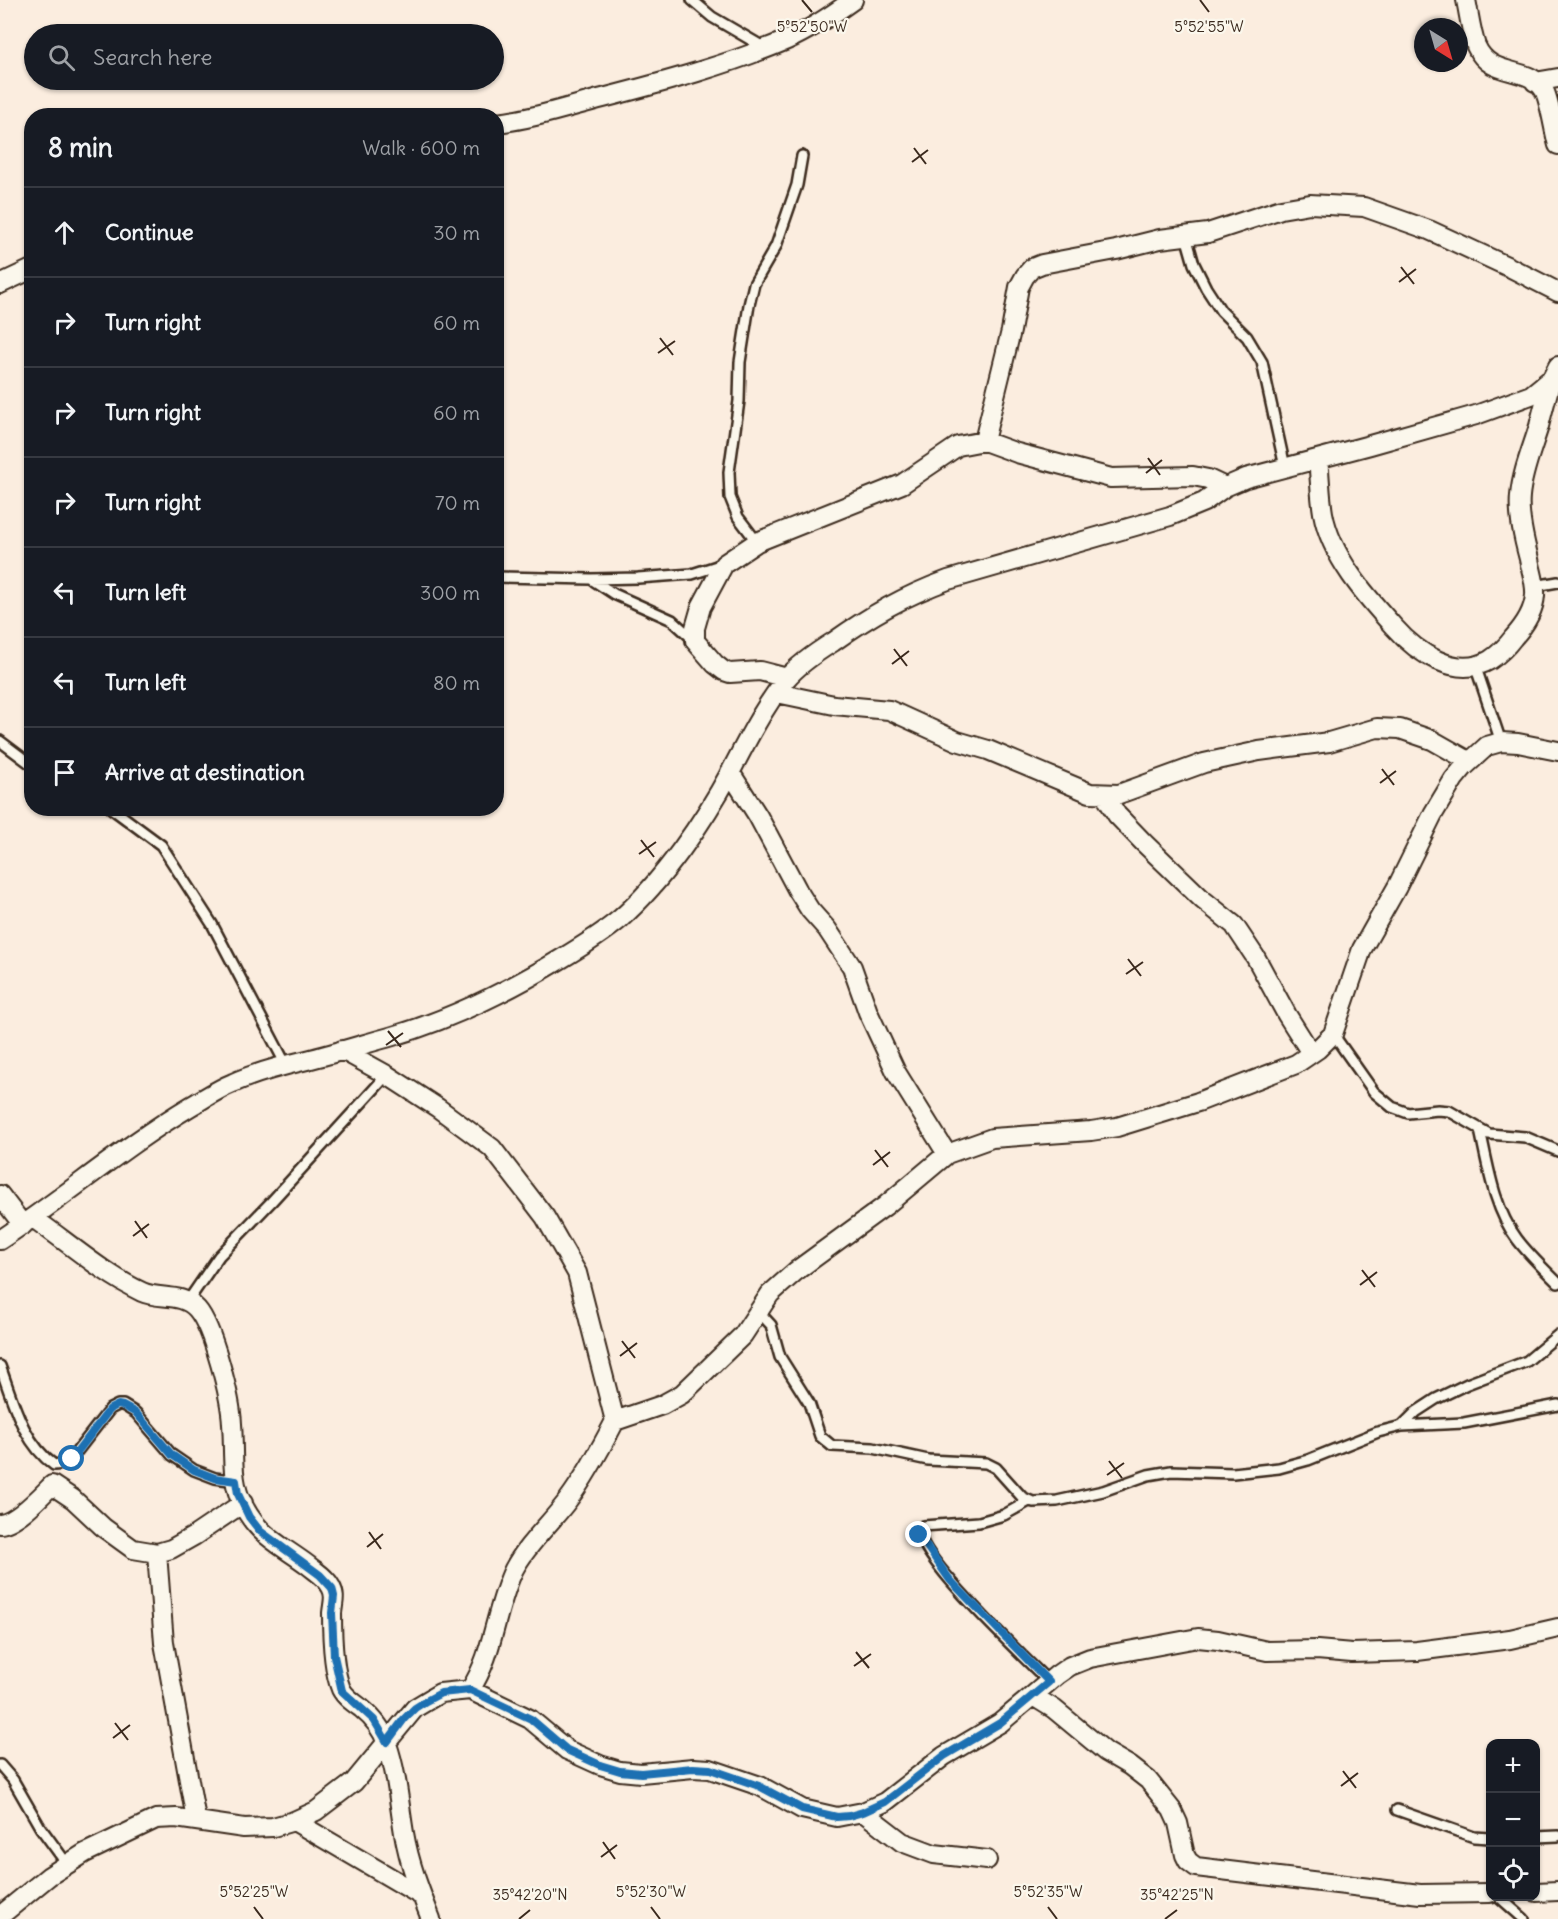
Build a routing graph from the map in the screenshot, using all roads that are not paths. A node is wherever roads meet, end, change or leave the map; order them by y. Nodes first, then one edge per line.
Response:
1 (692, 0) edge
2 (853, 0) edge
3 (1466, 0) edge
4 (765, 48) junction
5 (1558, 78) edge
6 (1535, 82) junction
7 (504, 122) edge
8 (1558, 145) edge
9 (802, 156) dead end
10 (1186, 236) junction
11 (24, 273) edge
12 (0, 284) edge
13 (1558, 292) edge
14 (1555, 372) edge
15 (984, 441) junction
16 (1318, 459) junction
17 (1285, 467) junction
18 (1225, 487) junction
19 (757, 542) junction
20 (724, 564) junction
21 (504, 577) edge
22 (591, 579) junction
23 (1558, 582) edge
24 (1535, 586) junction
25 (695, 641) junction
26 (1475, 665) junction
27 (782, 686) junction
28 (0, 741) edge
29 (1501, 742) junction
30 (1558, 751) edge
31 (24, 759) edge
32 (1469, 761) junction
33 (730, 772) junction
34 (1104, 794) junction
35 (122, 816) edge
36 (1333, 1034) junction
37 (342, 1050) junction
38 (1311, 1053) junction
39 (285, 1064) junction
40 (387, 1075) junction
41 (1480, 1130) junction
42 (1558, 1151) edge
43 (947, 1154) junction
44 (0, 1195) edge
45 (28, 1221) junction
46 (0, 1240) edge
47 (1558, 1282) edge
48 (188, 1301) junction
49 (759, 1312) junction
50 (1558, 1335) edge
51 (0, 1366) edge
52 (1558, 1405) edge
53 (615, 1421) junction
54 (1402, 1426) junction
55 (54, 1465) junction
56 (236, 1481) junction
57 (52, 1485) junction
58 (1029, 1501) junction
59 (243, 1503) junction
60 (0, 1524) edge
61 (157, 1553) junction
62 (1558, 1628) edge
63 (1049, 1682) junction
64 (470, 1690) junction
65 (1033, 1696) junction
66 (387, 1742) junction
67 (0, 1765) edge
68 (1397, 1810) dead end
69 (863, 1812) junction
70 (196, 1819) junction
71 (294, 1821) junction
72 (1558, 1836) edge
73 (1540, 1837) edge
74 (1486, 1838) edge
75 (987, 1860) dead end
76 (67, 1864) junction
77 (1558, 1891) edge
78 (1540, 1892) edge
79 (1486, 1893) edge
80 (422, 1896) junction
81 (1504, 1901) edge
82 (0, 1916) edge
83 (431, 1919) edge
84 (1524, 1919) edge

1 - 4 lane
2 - 4 street
3 - 6 street
4 - 7 street
5 - 6 street
6 - 8 street
9 - 19 lane
10 - 13 street
10 - 15 street
10 - 17 lane
11 - 12 street
14 - 16 street
14 - 24 street
15 - 18 street
15 - 19 street
16 - 17 street
16 - 26 street
17 - 18 street
18 - 27 street
19 - 20 street
20 - 22 lane
20 - 25 street
21 - 22 lane
22 - 25 lane
23 - 24 lane
24 - 26 street
25 - 27 street
26 - 29 lane
27 - 33 street
27 - 34 street
28 - 31 lane
29 - 30 street
29 - 32 street
32 - 34 street
32 - 36 street
33 - 37 street
33 - 43 street
34 - 38 street
35 - 39 lane
36 - 38 street
36 - 41 lane
37 - 39 street
37 - 40 street
38 - 43 street
39 - 45 street
40 - 48 lane
40 - 53 street
41 - 42 lane
41 - 47 lane
43 - 49 street
44 - 45 street
45 - 46 street
45 - 48 street
48 - 56 street
49 - 53 street
49 - 58 lane
50 - 54 lane
51 - 55 lane
52 - 54 lane
53 - 64 street
54 - 58 lane
55 - 56 lane
55 - 57 lane
56 - 59 street
57 - 60 street
57 - 61 street
58 - 63 lane
59 - 61 street
59 - 66 street
61 - 70 street
62 - 63 street
63 - 65 street
64 - 66 street
64 - 69 street
65 - 69 street
65 - 79 street
66 - 71 street
66 - 80 street
67 - 76 lane
68 - 74 lane
69 - 75 street
70 - 71 street
70 - 76 street
71 - 80 street
72 - 73 lane
76 - 82 street
77 - 78 street
80 - 83 street
81 - 84 lane

